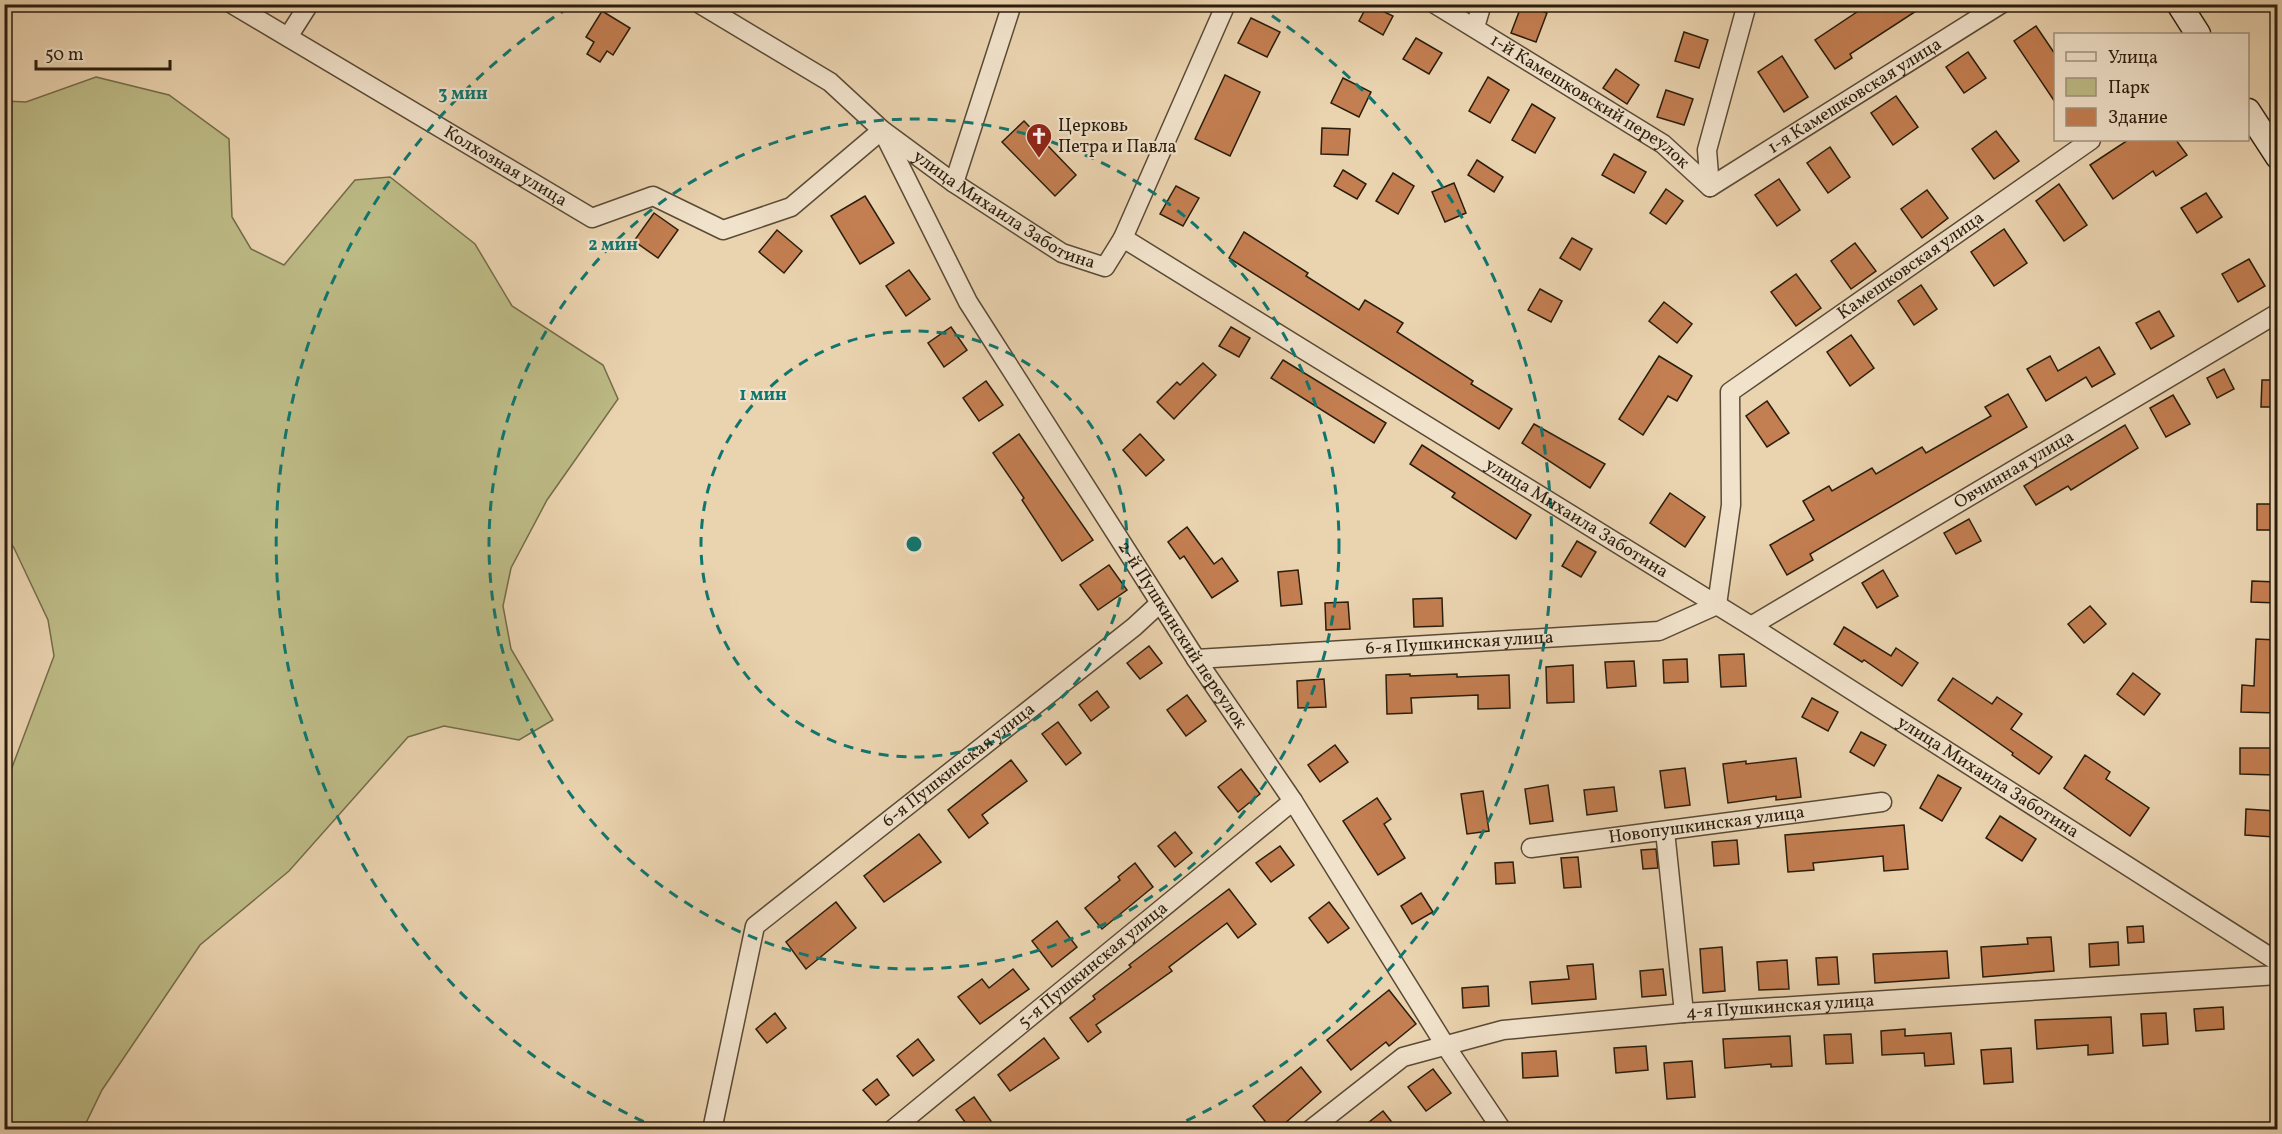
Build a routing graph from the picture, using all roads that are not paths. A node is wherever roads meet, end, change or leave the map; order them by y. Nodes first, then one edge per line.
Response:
1 (232, 4) edge
2 (309, 4) edge
3 (700, 4) edge
4 (1012, 4) edge
5 (1226, 4) edge
6 (1435, 4) edge
7 (1482, 4) edge
8 (1747, 4) edge
9 (2001, 4) edge
10 (2179, 4) edge
11 (1475, 27) junction
12 (2197, 33) edge
13 (288, 37) junction
14 (2249, 114) edge
15 (882, 130) junction
16 (2090, 141) edge
17 (2277, 158) edge
18 (954, 183) junction
19 (1710, 187) junction
20 (1123, 238) junction
21 (2277, 313) edge
22 (1160, 603) junction
23 (1717, 605) junction
24 (1751, 626) junction
25 (1196, 659) junction
26 (1293, 801) junction
27 (1882, 802) dead end
28 (1665, 831) junction
29 (1531, 848) dead end
30 (2277, 962) edge
31 (2277, 975) edge
32 (1684, 1013) junction
33 (1445, 1045) junction
34 (712, 1130) edge
35 (892, 1130) edge
36 (1310, 1130) edge
37 (1502, 1130) edge

1 - 13 street, Колхозная улица
2 - 13 street
3 - 15 street
4 - 18 street
5 - 20 street
6 - 11 street, 1-й Камешковский переулок
7 - 11 street
8 - 19 street
9 - 19 street, 1-я Камешковская улица
10 - 12 main road
11 - 19 street, 1-й Камешковский переулок
13 - 15 street, Колхозная улица
14 - 17 main road
15 - 18 street, улица Михаила Заботина
15 - 22 street, 2-й Пушкинский переулок
16 - 23 street, Камешковская улица
18 - 20 street, улица Михаила Заботина
20 - 23 street, улица Михаила Заботина
21 - 24 street, Овчинная улица
22 - 25 street, 2-й Пушкинский переулок
22 - 34 street, 6-я Пушкинская улица
23 - 24 street, улица Михаила Заботина
23 - 25 street, 6-я Пушкинская улица
24 - 30 street, улица Михаила Заботина
25 - 26 street, 2-й Пушкинский переулок
26 - 33 street, 2-й Пушкинский переулок
26 - 35 street, 5-я Пушкинская улица
27 - 28 street, Новопушкинская улица
28 - 29 street, Новопушкинская улица
28 - 32 street
31 - 32 street, 4-я Пушкинская улица
32 - 33 street, 4-я Пушкинская улица
33 - 36 street, 4-я Пушкинская улица
33 - 37 street, 2-й Пушкинский переулок

